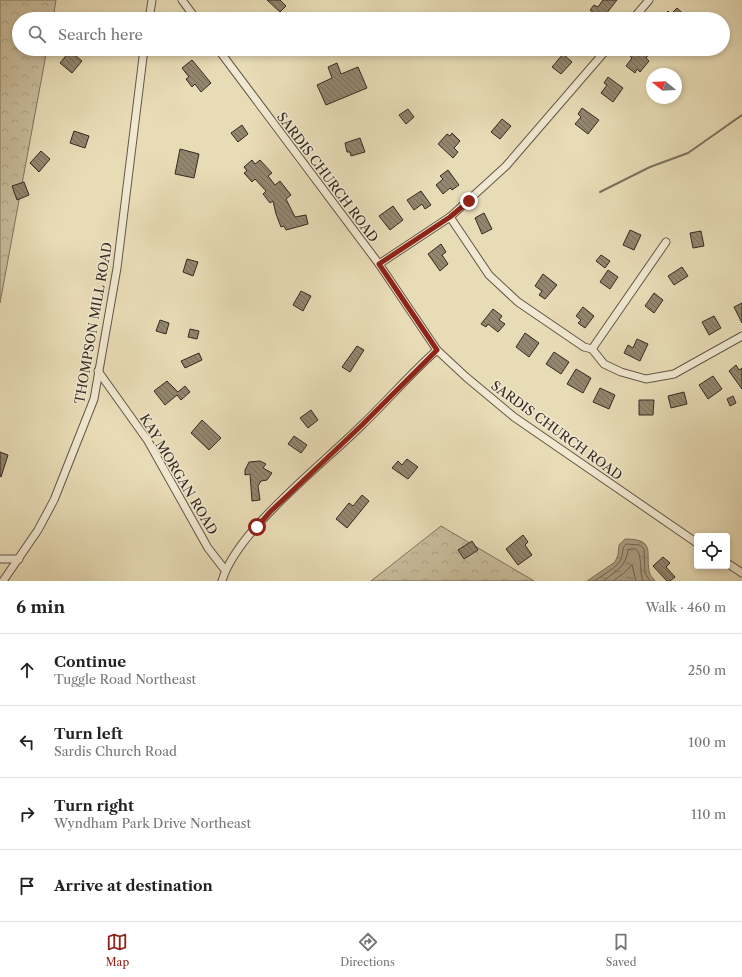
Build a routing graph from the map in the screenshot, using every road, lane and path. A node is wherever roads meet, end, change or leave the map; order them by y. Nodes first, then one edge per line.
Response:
1 (152, 0) edge
2 (182, 0) edge
3 (649, 0) edge
4 (150, 12) edge
5 (191, 12) edge
6 (639, 12) edge
7 (143, 56) edge
8 (223, 56) edge
9 (601, 56) edge
10 (450, 217) junction
11 (666, 242) dead end
12 (379, 264) junction
13 (742, 336) edge
14 (592, 349) junction
15 (437, 350) junction
16 (98, 371) junction
17 (694, 541) edge
18 (0, 559) edge
19 (19, 559) junction
20 (730, 565) edge
21 (225, 570) junction
22 (742, 573) edge
23 (2, 581) edge
24 (222, 581) edge

1 - 4 street
2 - 5 street
3 - 6 street
7 - 16 street, THOMPSON MILL ROAD
8 - 12 street, SARDIS CHURCH ROAD
9 - 10 street
10 - 12 street
10 - 14 street
11 - 14 street
12 - 15 street, SARDIS CHURCH ROAD
13 - 14 street
15 - 17 street, SARDIS CHURCH ROAD
15 - 21 street
16 - 19 street, THOMPSON MILL ROAD
16 - 21 street, KAY MORGAN ROAD
18 - 19 street
19 - 23 street, THOMPSON MILL ROAD
20 - 22 street
21 - 24 street

